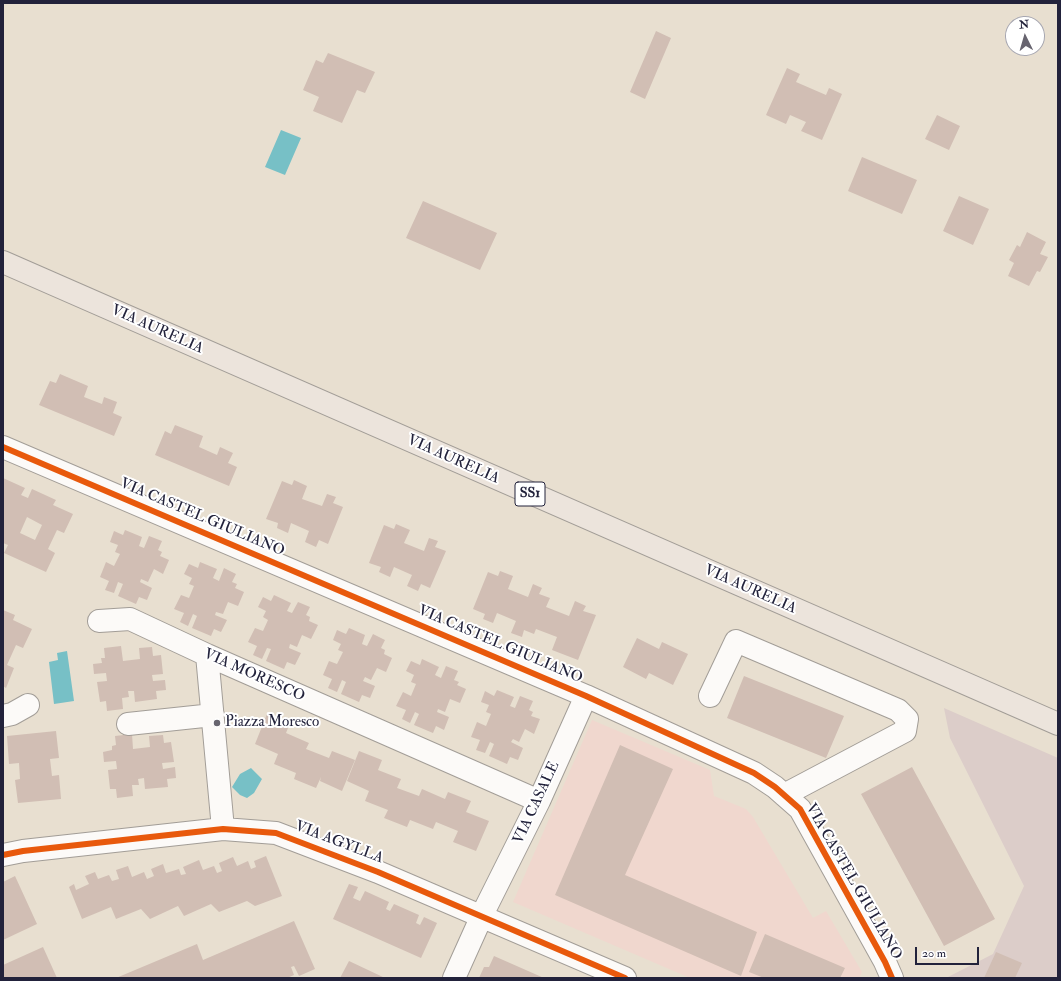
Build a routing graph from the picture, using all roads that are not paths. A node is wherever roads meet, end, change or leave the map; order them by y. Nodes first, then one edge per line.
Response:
1 (3, 262) edge
2 (3, 447) edge
3 (99, 621) dead end
4 (207, 655) junction
5 (586, 696) junction
6 (710, 696) dead end
7 (28, 705) dead end
8 (213, 715) junction
9 (3, 716) edge
10 (128, 724) dead end
11 (1058, 724) edge
12 (784, 795) junction
13 (539, 801) junction
14 (223, 829) junction
15 (10, 852) edge
16 (483, 913) junction
17 (454, 978) edge
18 (625, 978) edge
19 (892, 978) edge

1 - 11 main road, VIA AURELIA / SS1
2 - 5 street, VIA CASTEL GIULIANO
3 - 4 street, VIA MORESCO
4 - 8 street
4 - 13 street, VIA MORESCO
5 - 12 street, VIA CASTEL GIULIANO
5 - 13 street, VIA CASALE
6 - 12 street, VIA CASTEL GIULIANO
7 - 9 street
8 - 10 street
8 - 14 street
12 - 19 street, VIA CASTEL GIULIANO
13 - 16 street, VIA CASALE
14 - 15 street, VIA AGYLLA
14 - 16 street, VIA AGYLLA
16 - 17 street, VIA CASALE
16 - 18 street, VIA AGYLLA

